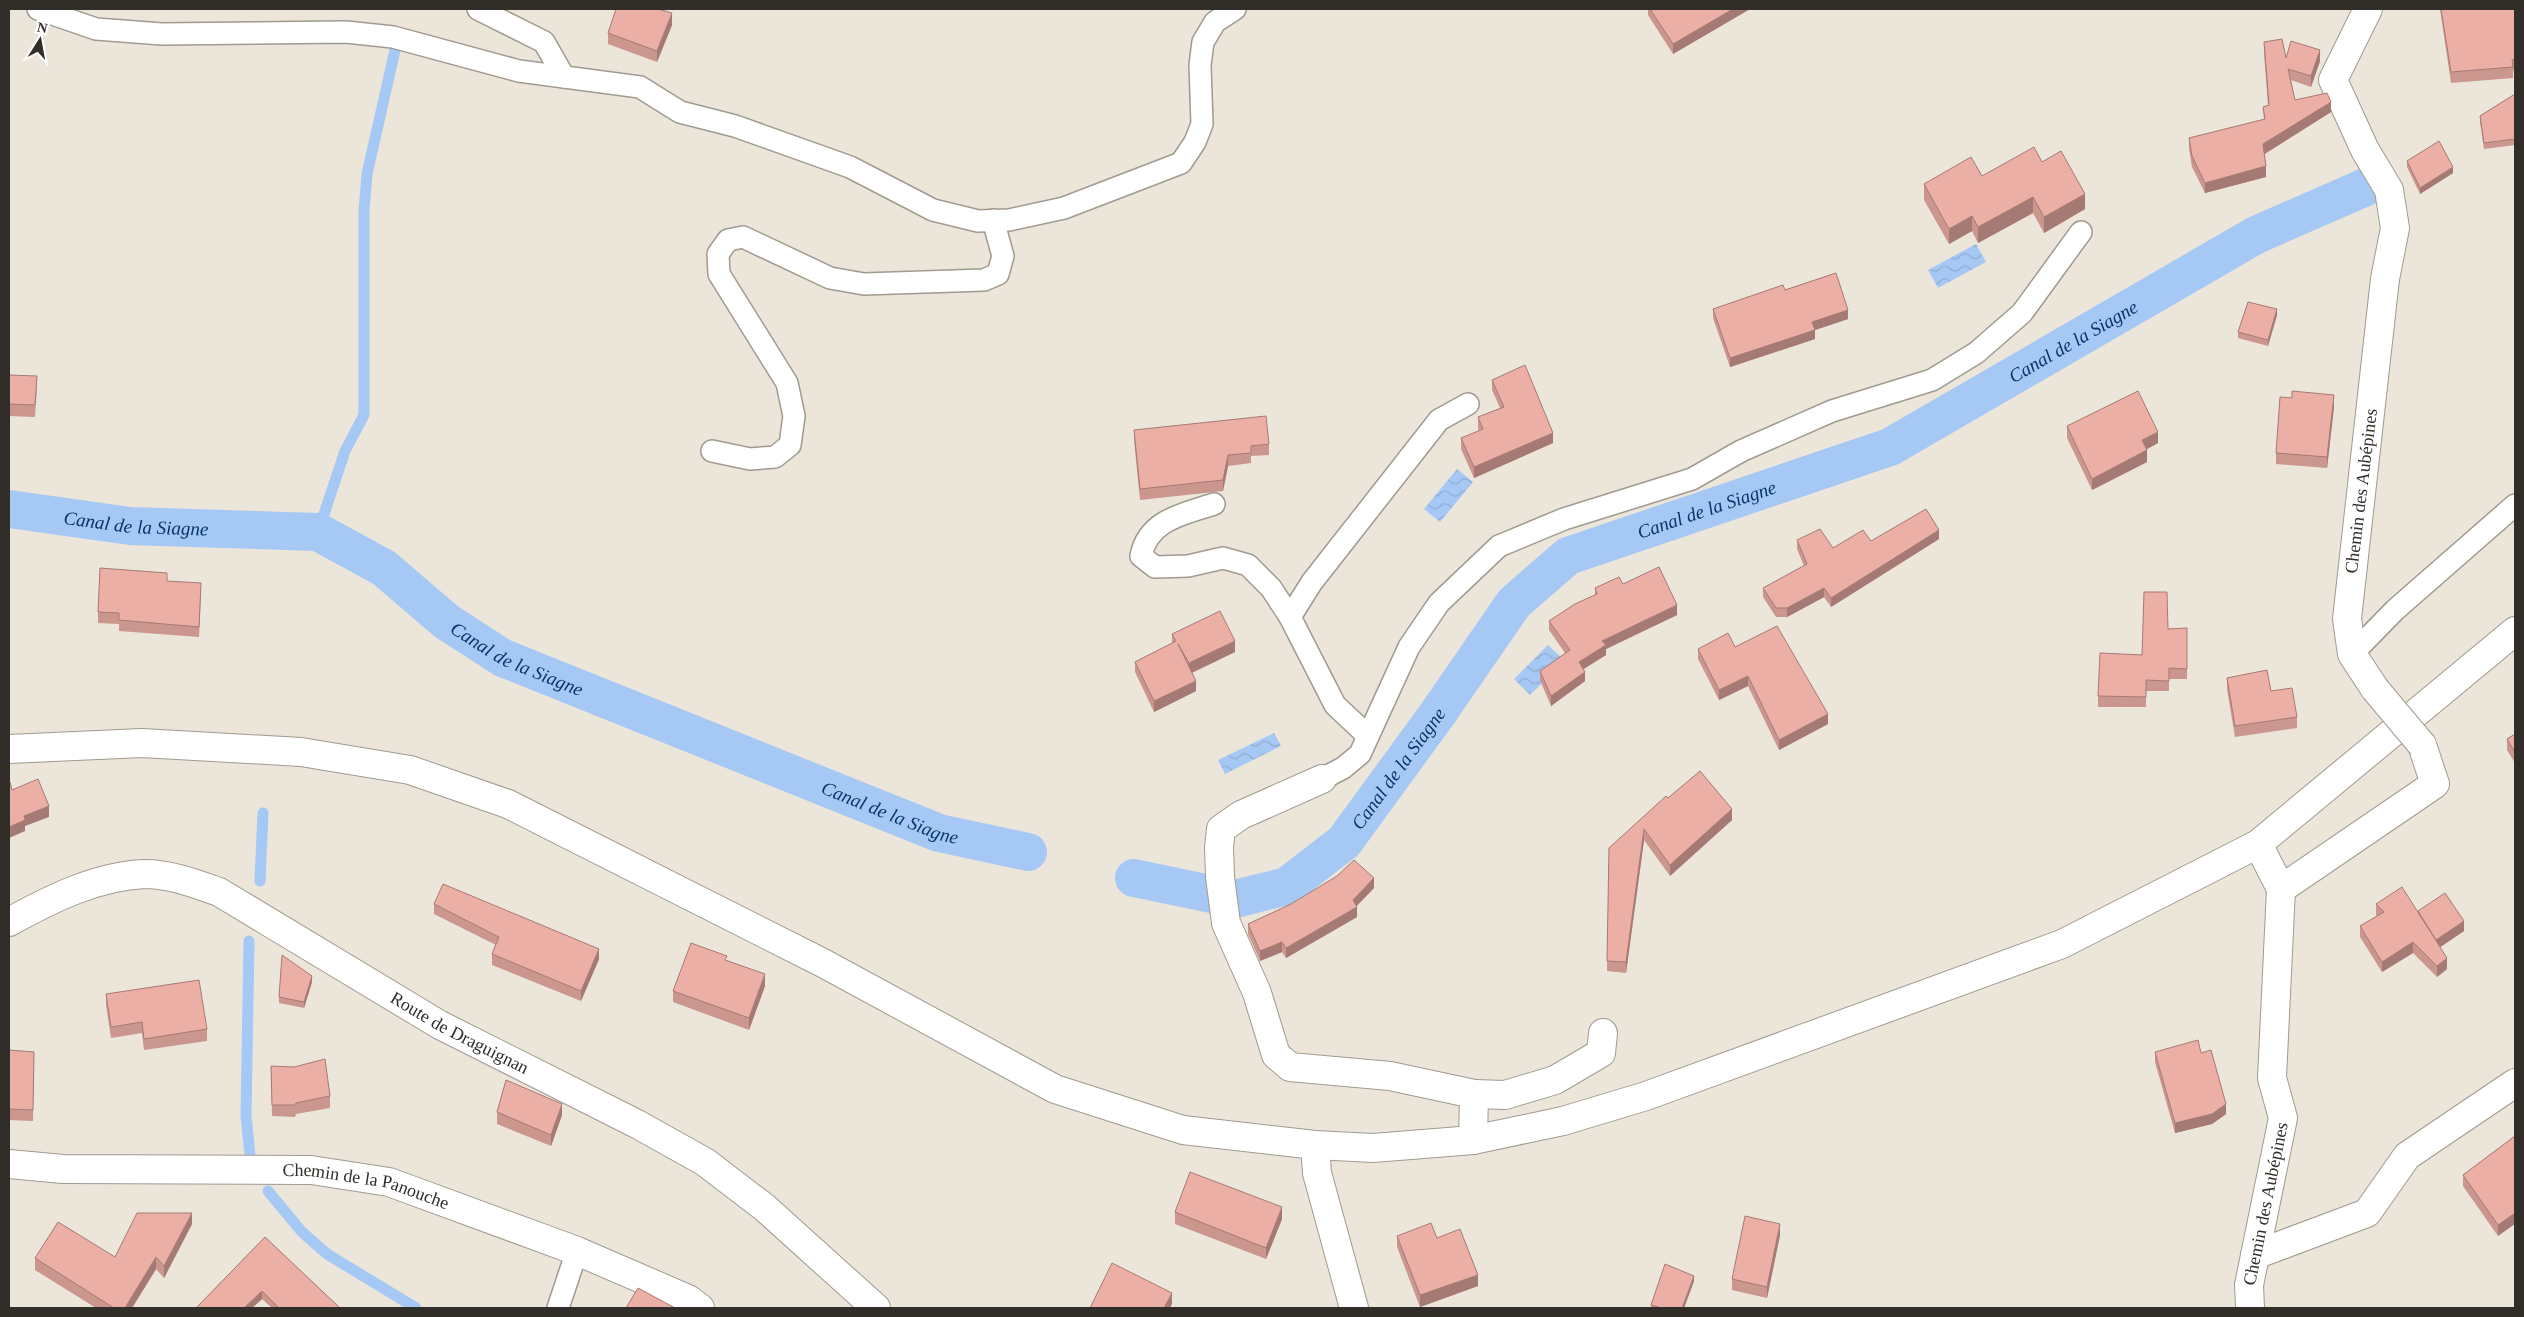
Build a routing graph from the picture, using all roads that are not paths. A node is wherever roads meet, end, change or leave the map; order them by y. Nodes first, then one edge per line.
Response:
1 (38, 9) edge
2 (478, 9) edge
3 (1235, 9) edge
4 (2368, 9) edge
5 (564, 77) junction
6 (993, 220) junction
7 (2081, 232) dead end
8 (1468, 404) dead end
9 (712, 451) dead end
10 (1214, 504) dead end
11 (2515, 505) edge
12 (1290, 618) junction
13 (2515, 631) edge
14 (2352, 654) junction
15 (1368, 736) junction
16 (9, 749) edge
17 (1322, 779) joint
18 (2258, 844) junction
19 (2281, 889) junction
20 (9, 922) edge
21 (1603, 1033) dead end
22 (2515, 1083) edge
23 (1474, 1094) junction
24 (1473, 1140) junction
25 (1315, 1144) junction
26 (9, 1164) edge
27 (577, 1251) junction
28 (2255, 1255) junction
29 (558, 1308) edge
30 (700, 1308) edge
31 (876, 1308) edge
32 (1354, 1308) edge
33 (2250, 1308) edge

1 - 5 lane
2 - 5 lane
3 - 6 lane
4 - 14 street, Chemin des Aubépines
5 - 6 lane
6 - 9 lane
7 - 15 lane
8 - 12 lane
10 - 12 lane
11 - 14 lane
12 - 15 lane
13 - 18 street
14 - 19 street, Chemin des Aubépines, bridge
15 - 17 lane
16 - 25 street
17 - 23 street
18 - 19 street, Chemin des Aubépines
18 - 24 street
19 - 28 street, Chemin des Aubépines
20 - 31 street, Route de Draguignan
21 - 23 street
22 - 28 street
23 - 24 street
24 - 25 street
25 - 32 street
26 - 27 street, Chemin de la Panouche
27 - 29 lane
27 - 30 street, Chemin de la Panouche
28 - 33 street, Chemin des Aubépines

